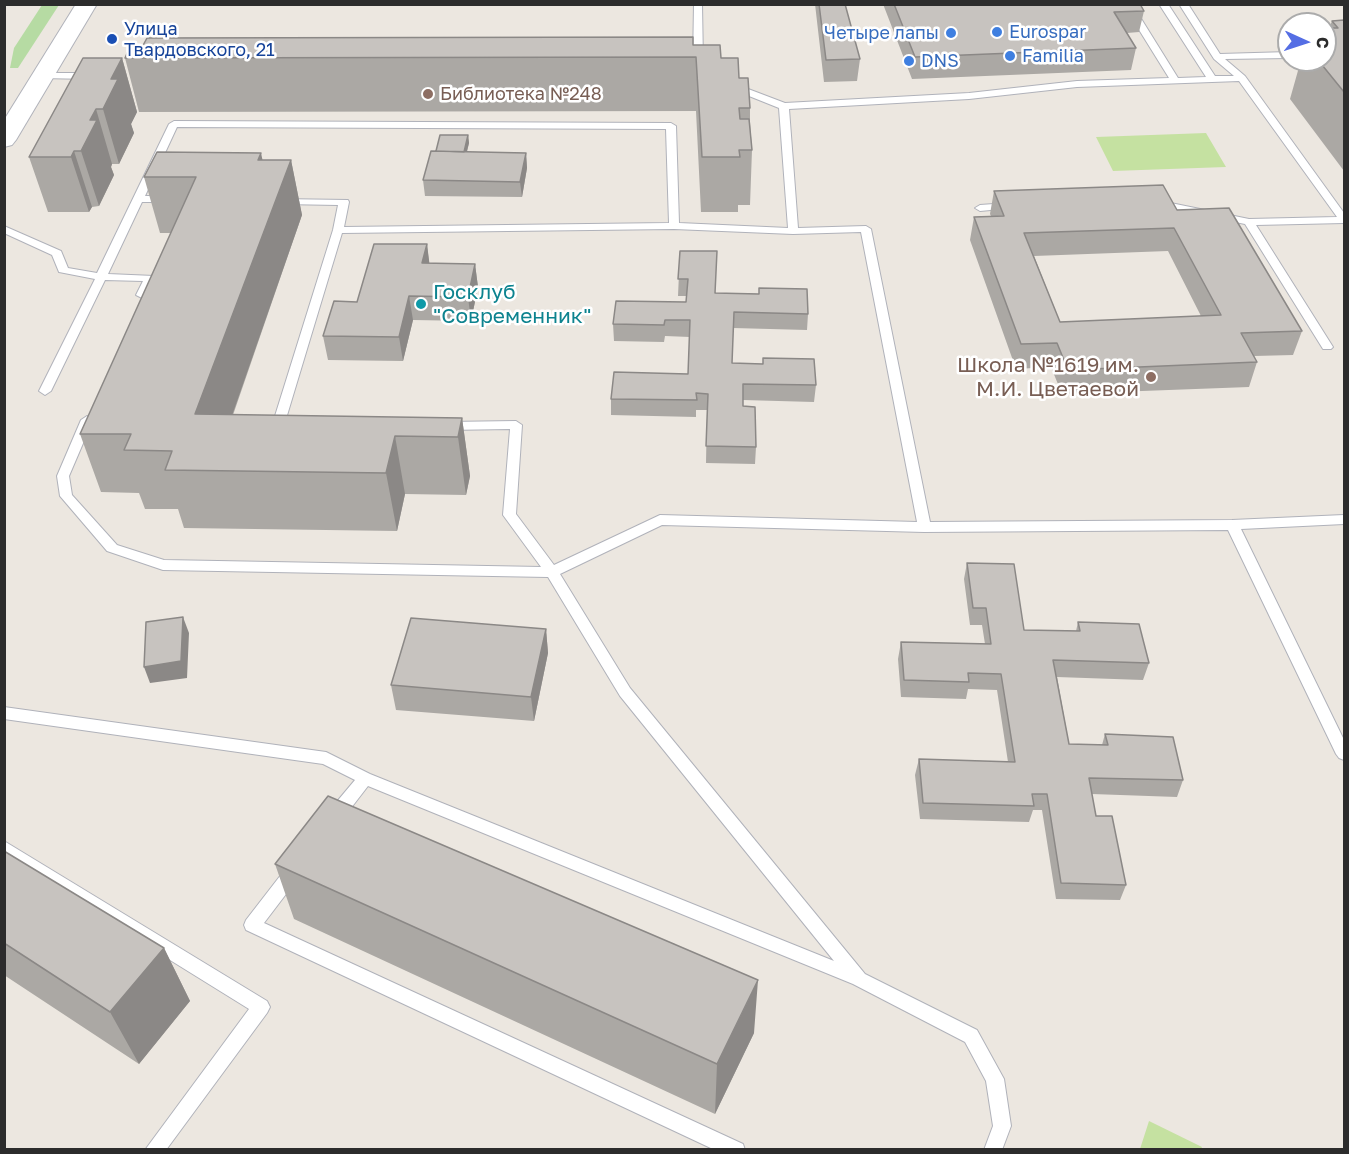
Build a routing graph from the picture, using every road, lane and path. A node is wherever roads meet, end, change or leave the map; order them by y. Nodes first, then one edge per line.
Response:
1 (87, 4) edge
2 (698, 4) edge
3 (1127, 4) edge
4 (1162, 4) edge
5 (1183, 4) edge
6 (1277, 55) edge
7 (1217, 57) junction
8 (698, 74) edge
9 (44, 76) junction
10 (102, 76) edge
11 (1242, 78) junction
12 (1212, 79) junction
13 (1176, 81) junction
14 (720, 82) edge
15 (784, 106) junction
16 (4, 140) edge
17 (140, 199) junction
18 (185, 199) edge
19 (264, 201) edge
20 (1146, 201) edge
21 (1024, 206) edge
22 (980, 208) dead end
23 (1344, 220) edge
24 (1249, 222) junction
25 (674, 226) junction
26 (4, 229) edge
27 (338, 230) junction
28 (793, 231) junction
29 (101, 277) junction
30 (136, 310) edge
31 (1327, 347) dead end
32 (45, 391) dead end
33 (93, 407) edge
34 (428, 426) edge
35 (271, 448) edge
36 (1344, 519) edge
37 (1232, 525) junction
38 (924, 527) junction
39 (552, 572) junction
40 (4, 713) edge
41 (1344, 754) edge
42 (365, 778) junction
43 (322, 833) edge
44 (4, 848) edge
45 (301, 861) edge
46 (859, 980) junction
47 (154, 1149) edge
48 (736, 1149) edge
49 (993, 1149) edge

1 - 9 main road
2 - 8 lane
3 - 13 lane
4 - 12 lane
5 - 7 lane
6 - 7 lane
7 - 11 lane
9 - 10 lane
9 - 16 main road
11 - 12 lane
11 - 23 lane
12 - 13 lane
13 - 15 lane
14 - 15 lane
15 - 28 lane
17 - 18 lane
17 - 25 lane
17 - 29 lane
19 - 27 lane
20 - 24 lane
21 - 22 lane
23 - 24 lane
24 - 31 lane
25 - 27 lane
25 - 28 lane
26 - 29 lane
27 - 35 lane
28 - 38 lane
29 - 30 lane
29 - 32 lane
33 - 39 lane
34 - 39 lane
36 - 37 lane
37 - 38 lane
37 - 41 lane
38 - 39 lane
39 - 46 lane
40 - 42 lane
42 - 43 lane
42 - 46 lane
44 - 47 lane
45 - 48 lane
46 - 49 lane

